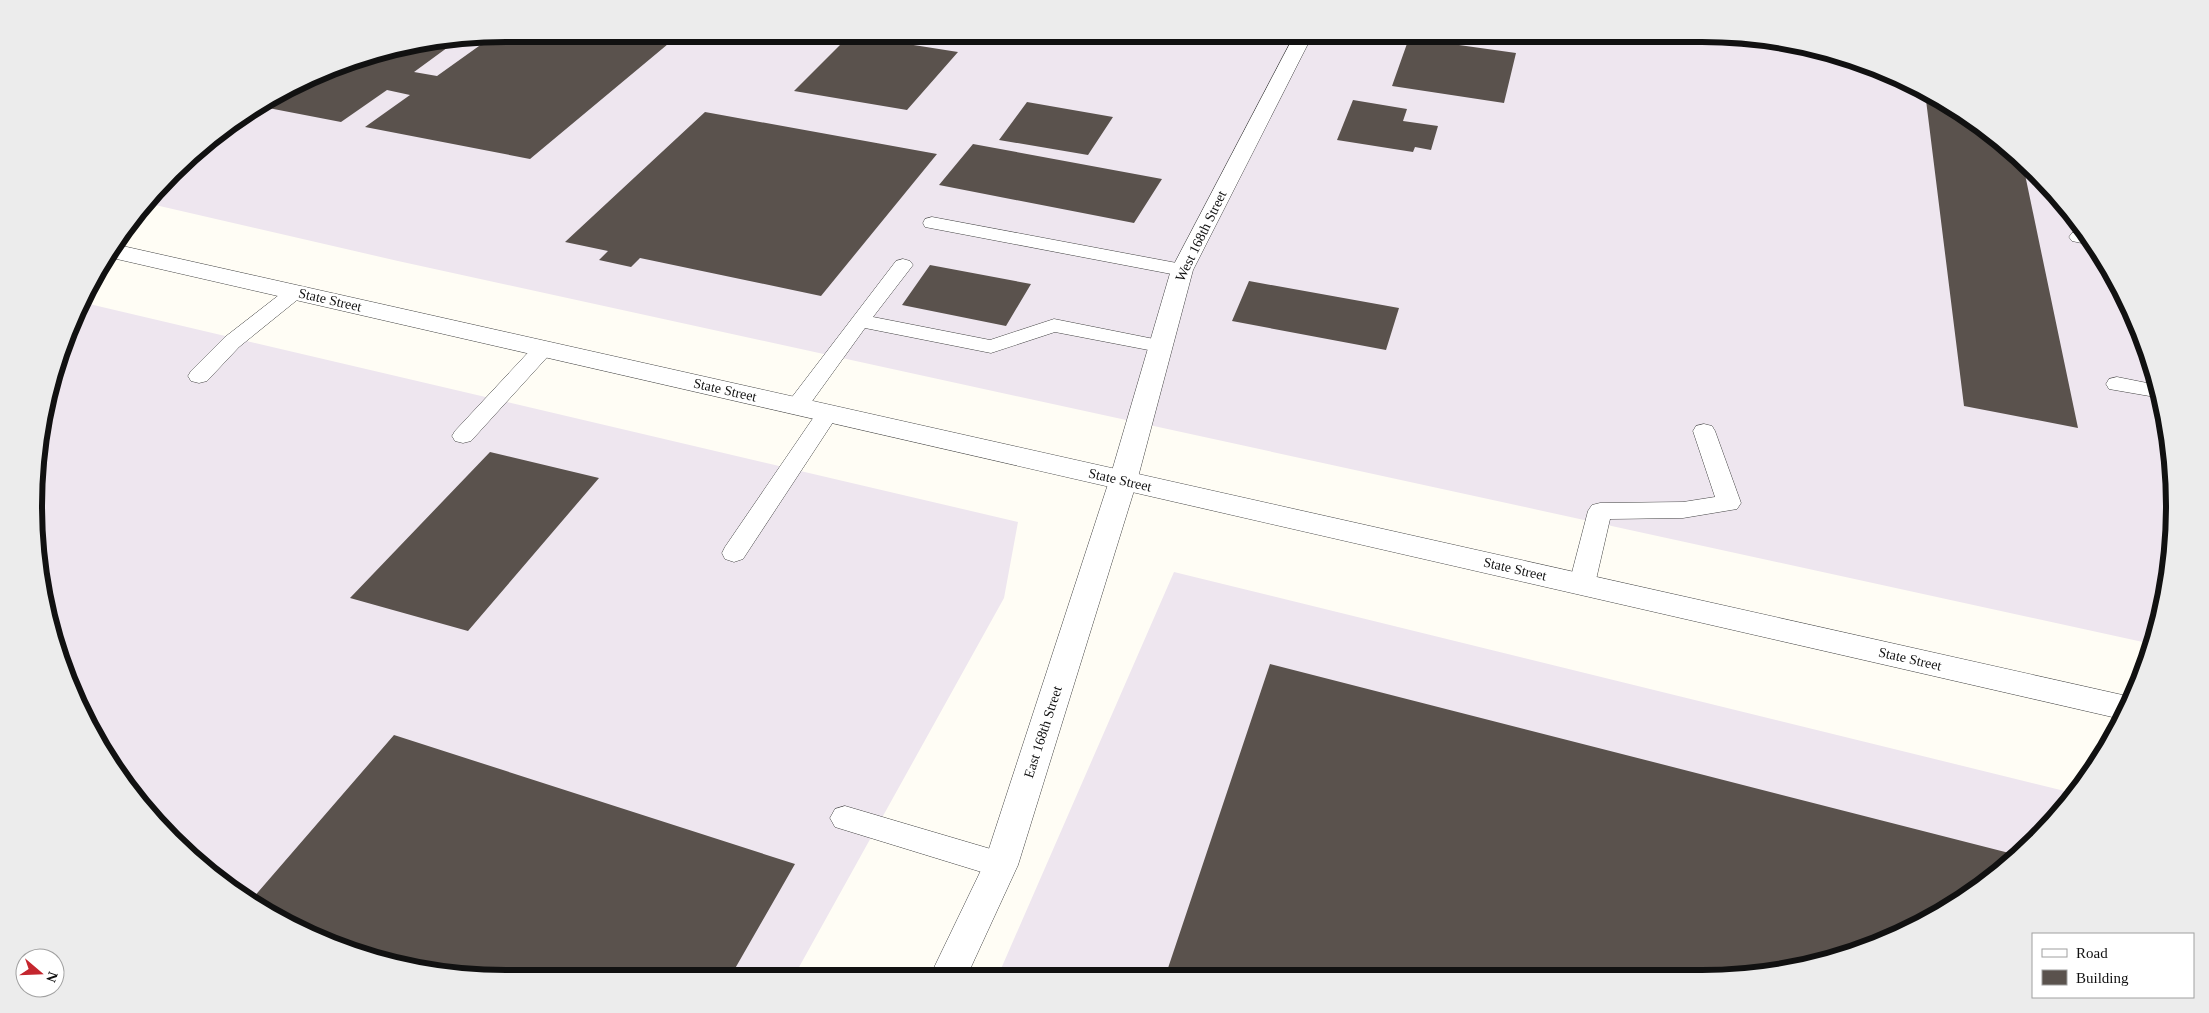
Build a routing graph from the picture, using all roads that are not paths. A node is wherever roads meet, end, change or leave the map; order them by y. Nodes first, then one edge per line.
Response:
1 (1300, 42) edge
2 (932, 223) dead end
3 (119, 252) edge
4 (903, 265) dead end
5 (1182, 270) junction
6 (295, 292) junction
7 (860, 321) junction
8 (1159, 346) junction
9 (543, 349) junction
10 (199, 376) dead end
11 (2117, 384) dead end
12 (2152, 391) edge
13 (797, 406) junction
14 (828, 413) junction
15 (1704, 431) dead end
16 (463, 436) dead end
17 (1124, 481) junction
18 (734, 553) dead end
19 (1582, 584) junction
20 (2121, 707) edge
21 (845, 818) dead end
22 (1000, 865) junction
23 (952, 970) edge

1 - 5 street, West 168th Street
2 - 5 lane
3 - 6 street, State Street
4 - 7 lane
5 - 8 street, West 168th Street
6 - 9 street, State Street
6 - 10 lane
7 - 8 lane
7 - 13 lane
8 - 17 street, West 168th Street
9 - 13 street, State Street
9 - 16 lane
11 - 12 lane
13 - 14 street, State Street
14 - 17 street, State Street
14 - 18 lane
15 - 19 lane
17 - 19 street, State Street
17 - 22 street, East 168th Street
19 - 20 street, State Street
21 - 22 lane
22 - 23 street, East 168th Street

